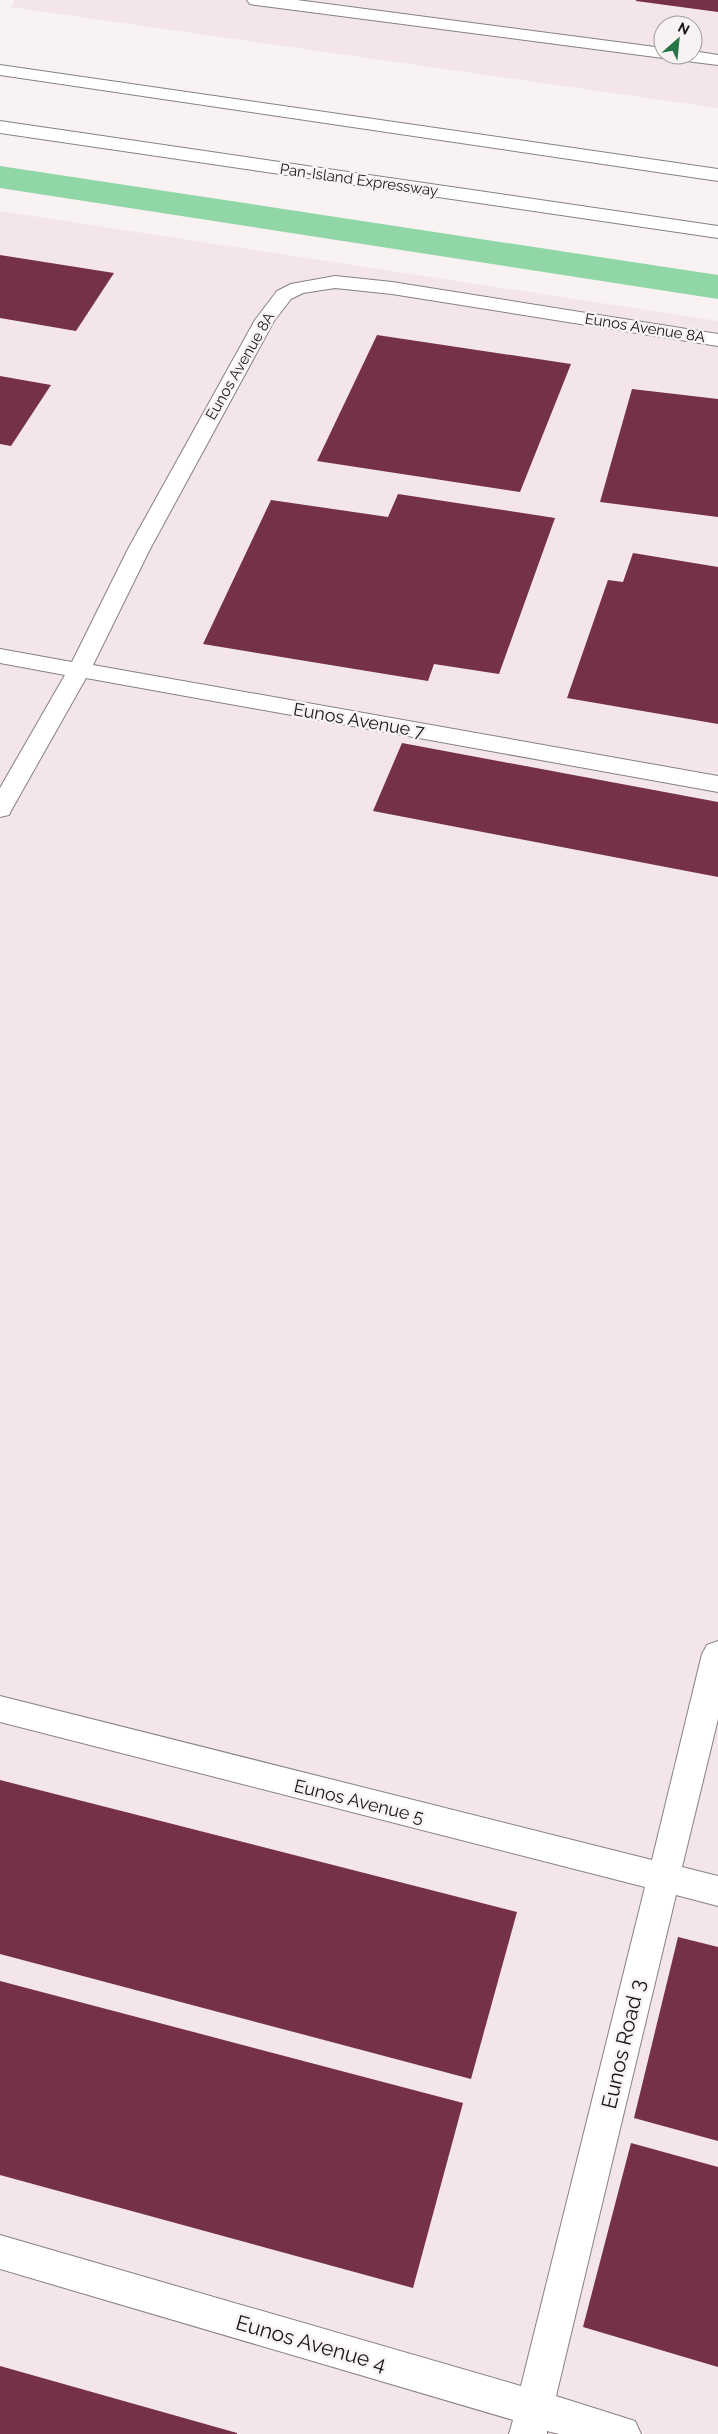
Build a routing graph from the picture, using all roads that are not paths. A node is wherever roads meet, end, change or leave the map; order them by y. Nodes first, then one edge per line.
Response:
1 (256, 0) edge
2 (653, 52) edge
3 (703, 58) edge
4 (718, 60) edge
5 (0, 70) edge
6 (0, 127) edge
7 (718, 175) edge
8 (718, 232) edge
9 (718, 340) edge
10 (0, 656) edge
11 (79, 670) junction
12 (718, 784) edge
13 (0, 809) edge
14 (718, 1654) edge
15 (0, 1709) edge
16 (662, 1878) junction
17 (718, 1891) edge
18 (0, 2252) edge
19 (531, 2421) edge
20 (622, 2434) edge

1 - 2 main road
3 - 4 main road
5 - 7 main road
6 - 8 main road, Pan-Island Expressway
9 - 11 main road, Eunos Avenue 8A
10 - 11 main road, Eunos Avenue 7
11 - 12 main road, Eunos Avenue 7
11 - 13 main road, Eunos Avenue 8A
14 - 16 main road, Eunos Road 3
15 - 16 main road, Eunos Avenue 5
16 - 17 main road, Eunos Avenue 5
16 - 19 main road, Eunos Road 3
18 - 19 main road, Eunos Avenue 4
19 - 20 main road, Eunos Avenue 4

